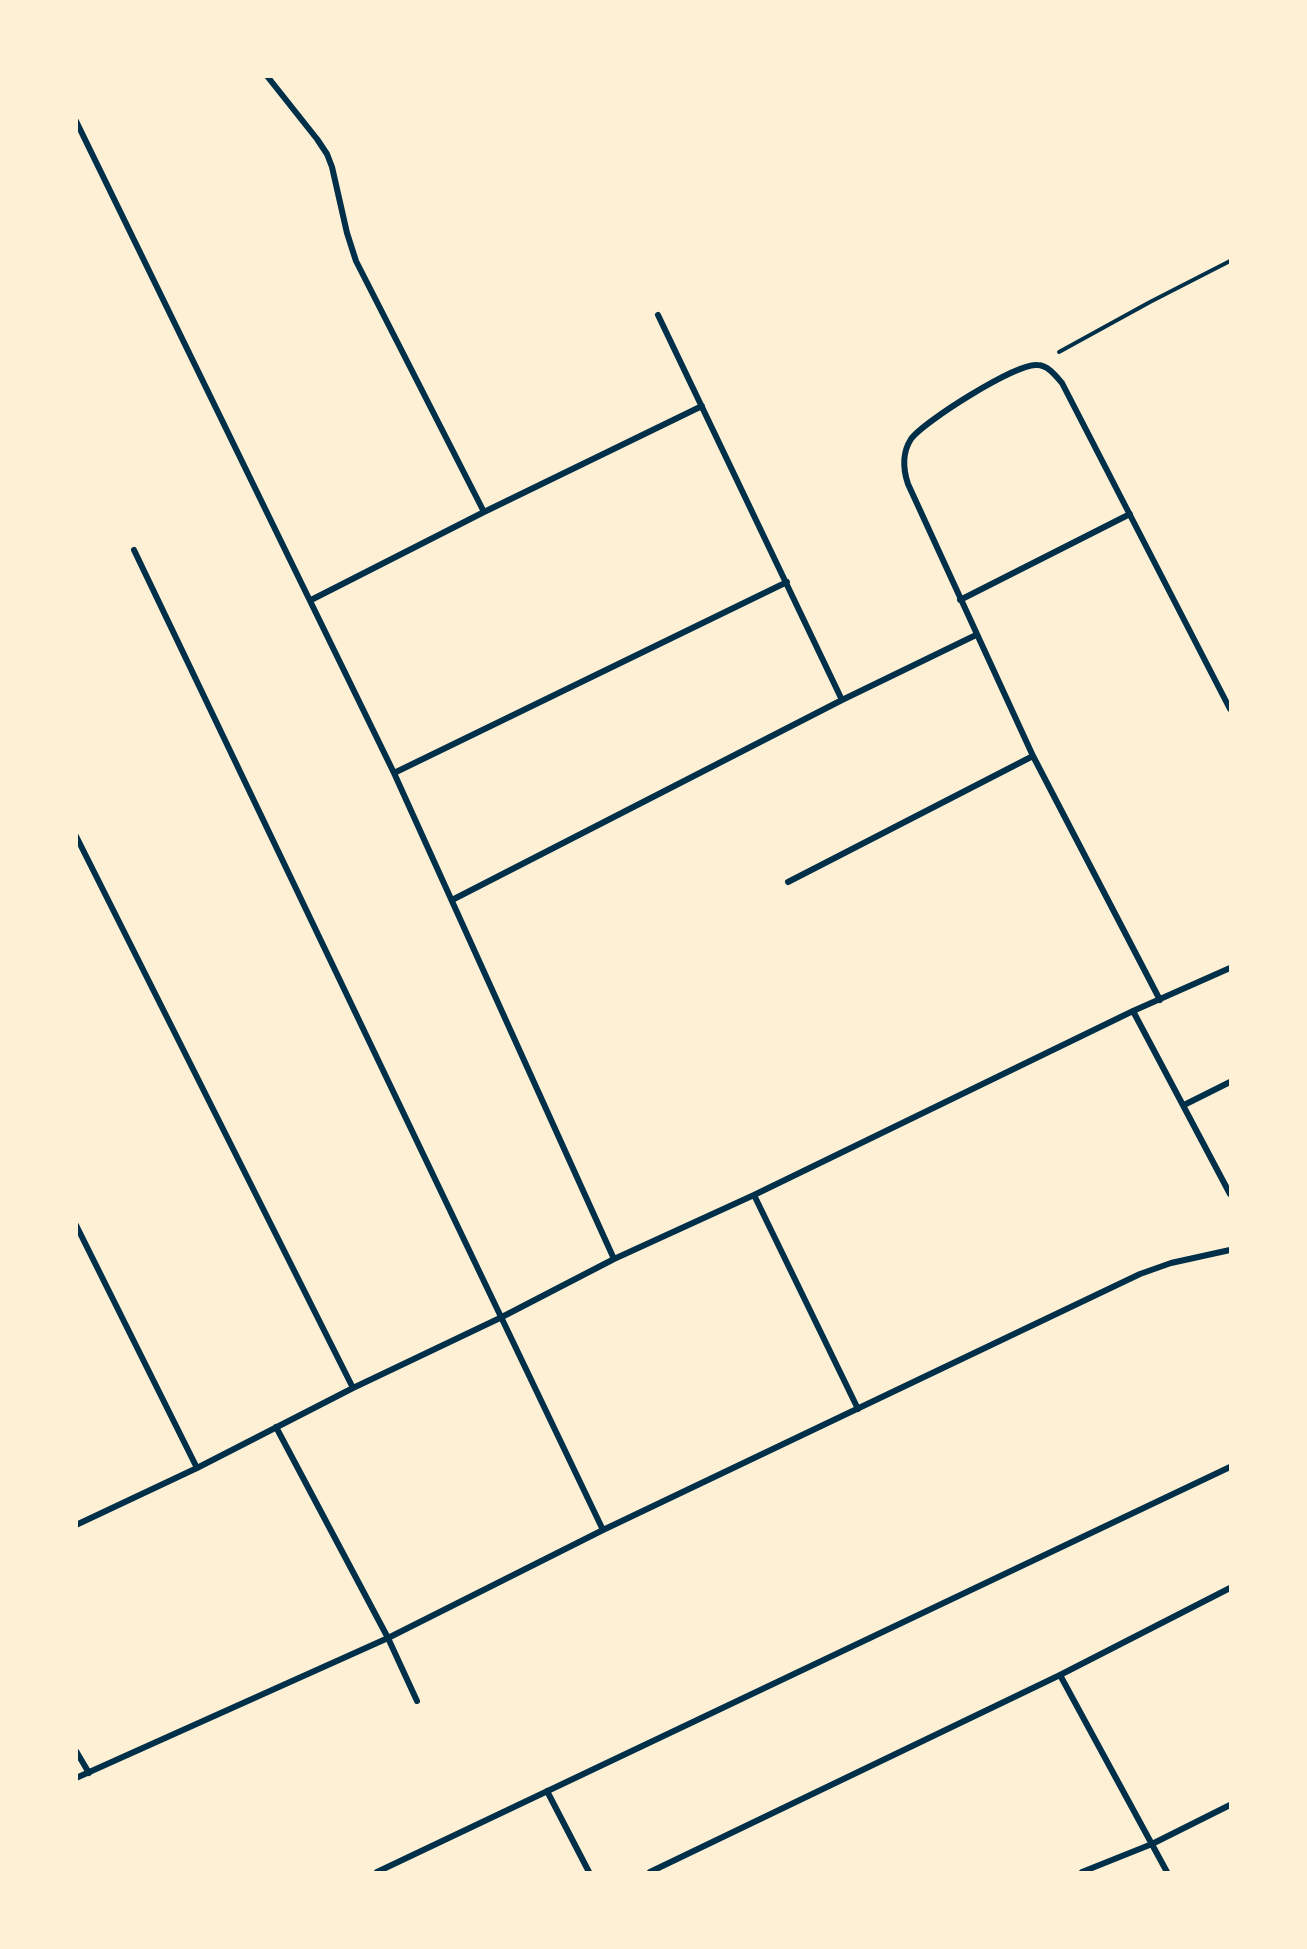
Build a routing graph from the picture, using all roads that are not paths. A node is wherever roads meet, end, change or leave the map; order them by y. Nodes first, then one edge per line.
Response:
1 (267, 76) edge
2 (76, 121) edge
3 (658, 315) dead end
4 (702, 406) junction
5 (483, 512) junction
6 (1130, 514) junction
7 (134, 550) dead end
8 (787, 582) junction
9 (311, 600) junction
10 (960, 600) junction
11 (976, 635) junction
12 (842, 700) junction
13 (1230, 709) edge
14 (1033, 756) junction
15 (394, 773) junction
16 (76, 836) edge
17 (788, 882) dead end
18 (452, 900) junction
19 (1230, 968) edge
20 (1160, 1000) junction
21 (1133, 1011) junction
22 (1230, 1082) edge
23 (1184, 1105) junction
24 (1230, 1194) edge
25 (754, 1195) junction
26 (76, 1225) edge
27 (1230, 1250) edge
28 (614, 1259) junction
29 (500, 1318) junction
30 (354, 1388) junction
31 (858, 1409) junction
32 (276, 1427) junction
33 (1230, 1467) edge
34 (197, 1468) junction
35 (76, 1525) edge
36 (603, 1530) junction
37 (1230, 1588) edge
38 (388, 1638) junction
39 (1060, 1675) junction
40 (417, 1701) dead end
41 (76, 1751) edge
42 (88, 1773) junction
43 (76, 1778) edge
44 (548, 1791) junction
45 (1230, 1804) edge
46 (1152, 1844) junction
47 (376, 1872) edge
48 (589, 1872) edge
49 (650, 1872) edge
50 (1082, 1872) edge
51 (1167, 1872) edge

1 - 5 street
2 - 9 street
3 - 4 street
4 - 5 street
4 - 8 street
5 - 9 street
6 - 10 street
6 - 10 street
6 - 13 street
7 - 29 street
8 - 12 street
8 - 15 street
9 - 15 street
10 - 11 street
11 - 12 street
11 - 14 street
12 - 18 street
14 - 17 street
14 - 20 street
15 - 18 street
16 - 30 street
18 - 28 street
19 - 20 street
20 - 21 street
21 - 23 street
21 - 25 street
22 - 23 street
23 - 24 street
25 - 28 street
25 - 31 street
26 - 34 street
27 - 31 street
28 - 29 street
29 - 30 street
29 - 36 street
30 - 32 street
31 - 36 street
32 - 34 street
32 - 38 street
33 - 44 street
34 - 35 street
36 - 38 street
37 - 39 street
38 - 40 street
38 - 42 street
39 - 46 street
39 - 49 street
41 - 42 street
42 - 43 street
44 - 47 street
44 - 48 street
45 - 46 street
46 - 50 street
46 - 51 street

